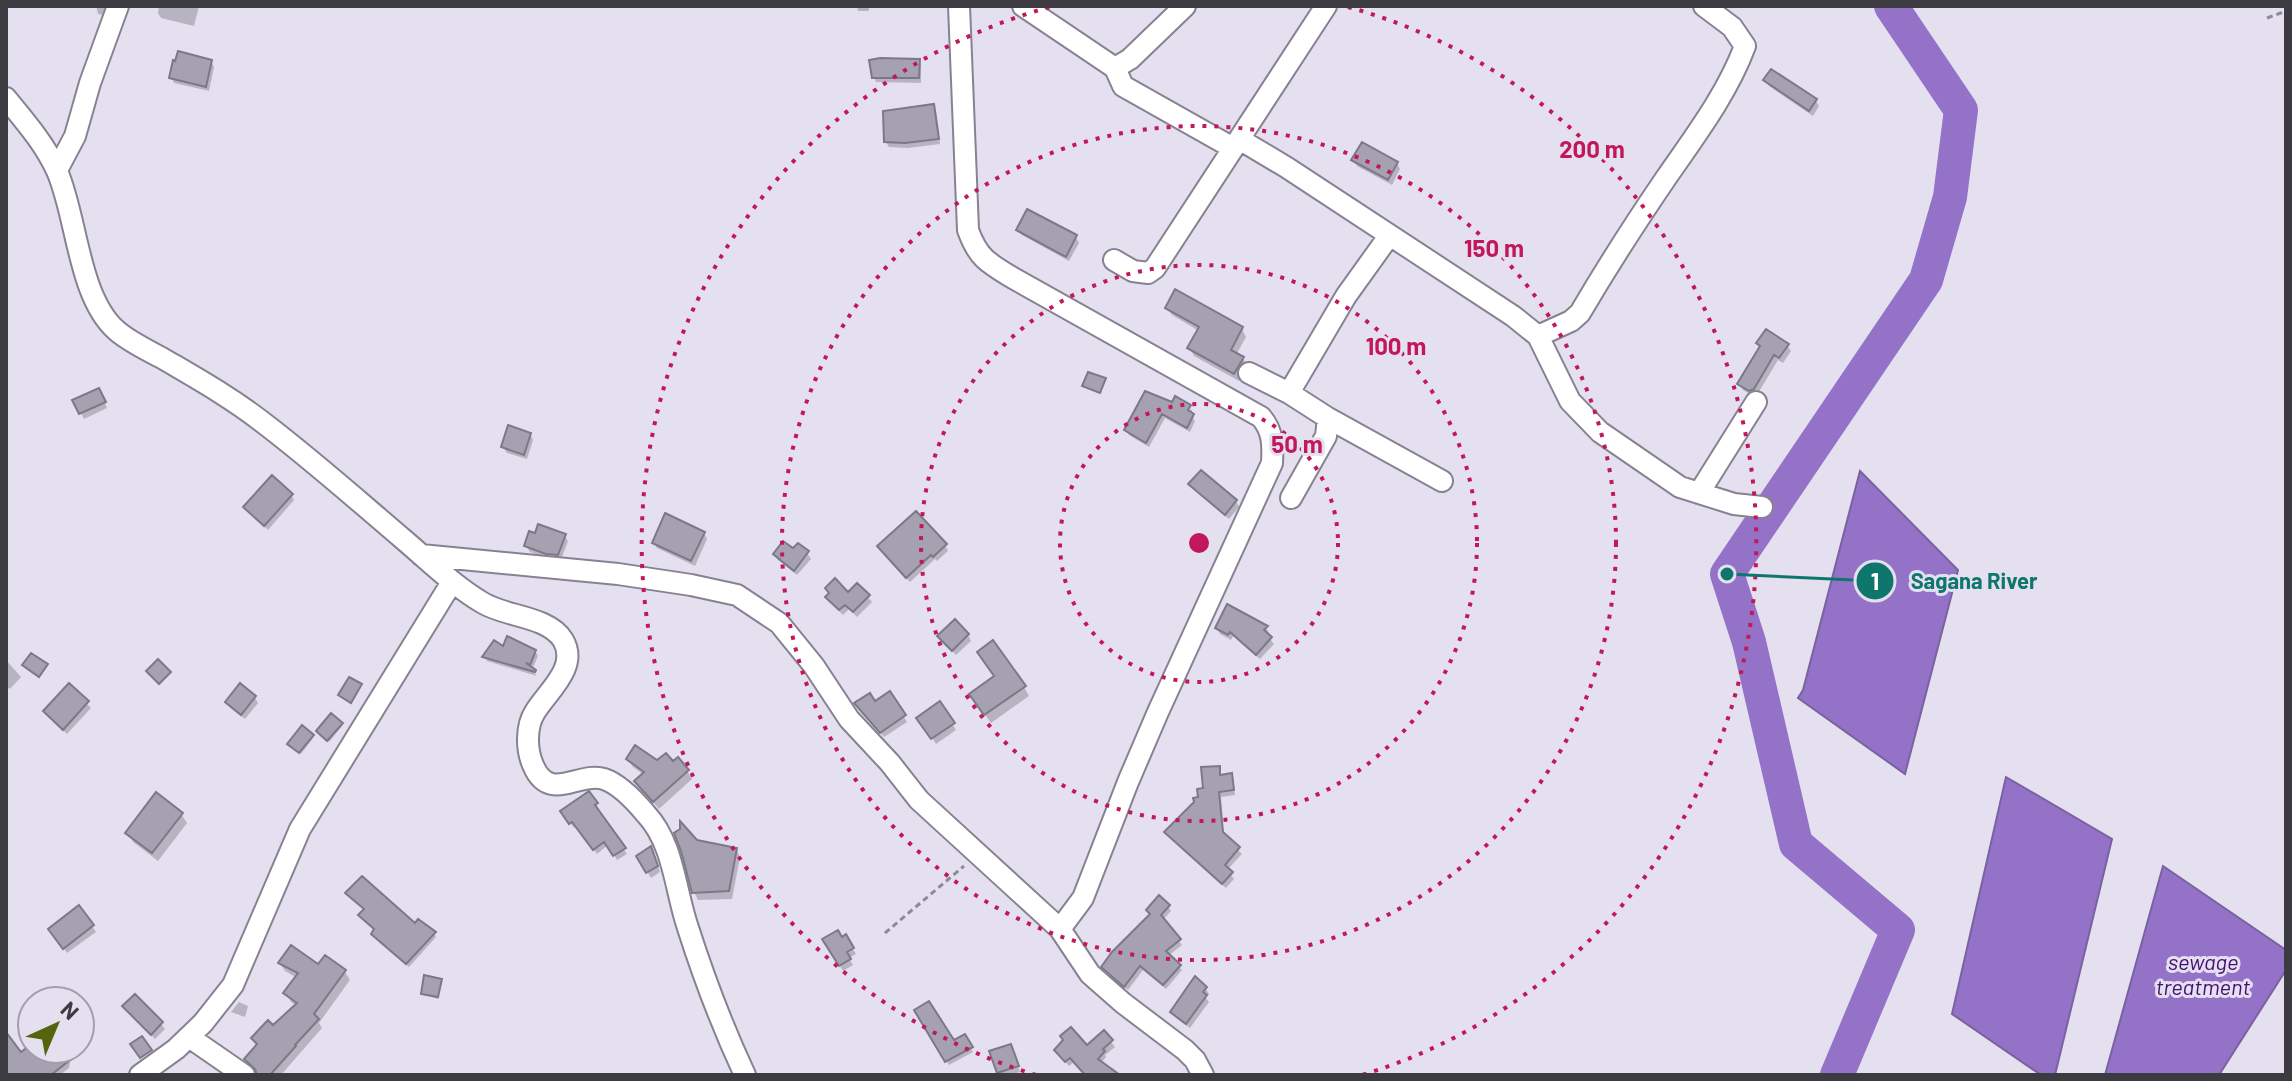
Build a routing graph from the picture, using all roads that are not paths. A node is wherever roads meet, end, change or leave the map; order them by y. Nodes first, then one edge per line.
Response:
1 (118, 6) edge
2 (959, 6) edge
3 (1023, 6) edge
4 (1185, 6) edge
5 (1326, 6) edge
6 (1704, 6) edge
7 (1115, 68) junction
8 (6, 98) edge
9 (1236, 144) junction
10 (57, 170) junction
11 (1389, 236) junction
12 (1114, 260) dead end
13 (1538, 336) junction
14 (1249, 373) dead end
15 (1289, 393) junction
16 (1756, 402) dead end
17 (1328, 418) junction
18 (1442, 481) dead end
19 (1699, 493) junction
20 (1291, 498) dead end
21 (1762, 507) dead end
22 (421, 555) junction
23 (452, 582) junction
24 (1060, 929) junction
25 (189, 1037) junction
26 (140, 1075) edge
27 (244, 1075) edge
28 (745, 1075) edge
29 (1203, 1075) edge

1 - 10 street
2 - 24 street
3 - 7 street
4 - 7 street
5 - 9 street
6 - 13 street
7 - 9 street
8 - 10 street
9 - 11 street
9 - 12 street
10 - 22 street
11 - 13 street
11 - 15 street
13 - 19 street
14 - 15 street
15 - 17 street
16 - 19 street
17 - 18 street
17 - 20 street
19 - 21 street
22 - 23 street
22 - 24 street
23 - 25 street
23 - 28 street
24 - 29 street
25 - 26 street
25 - 27 street

